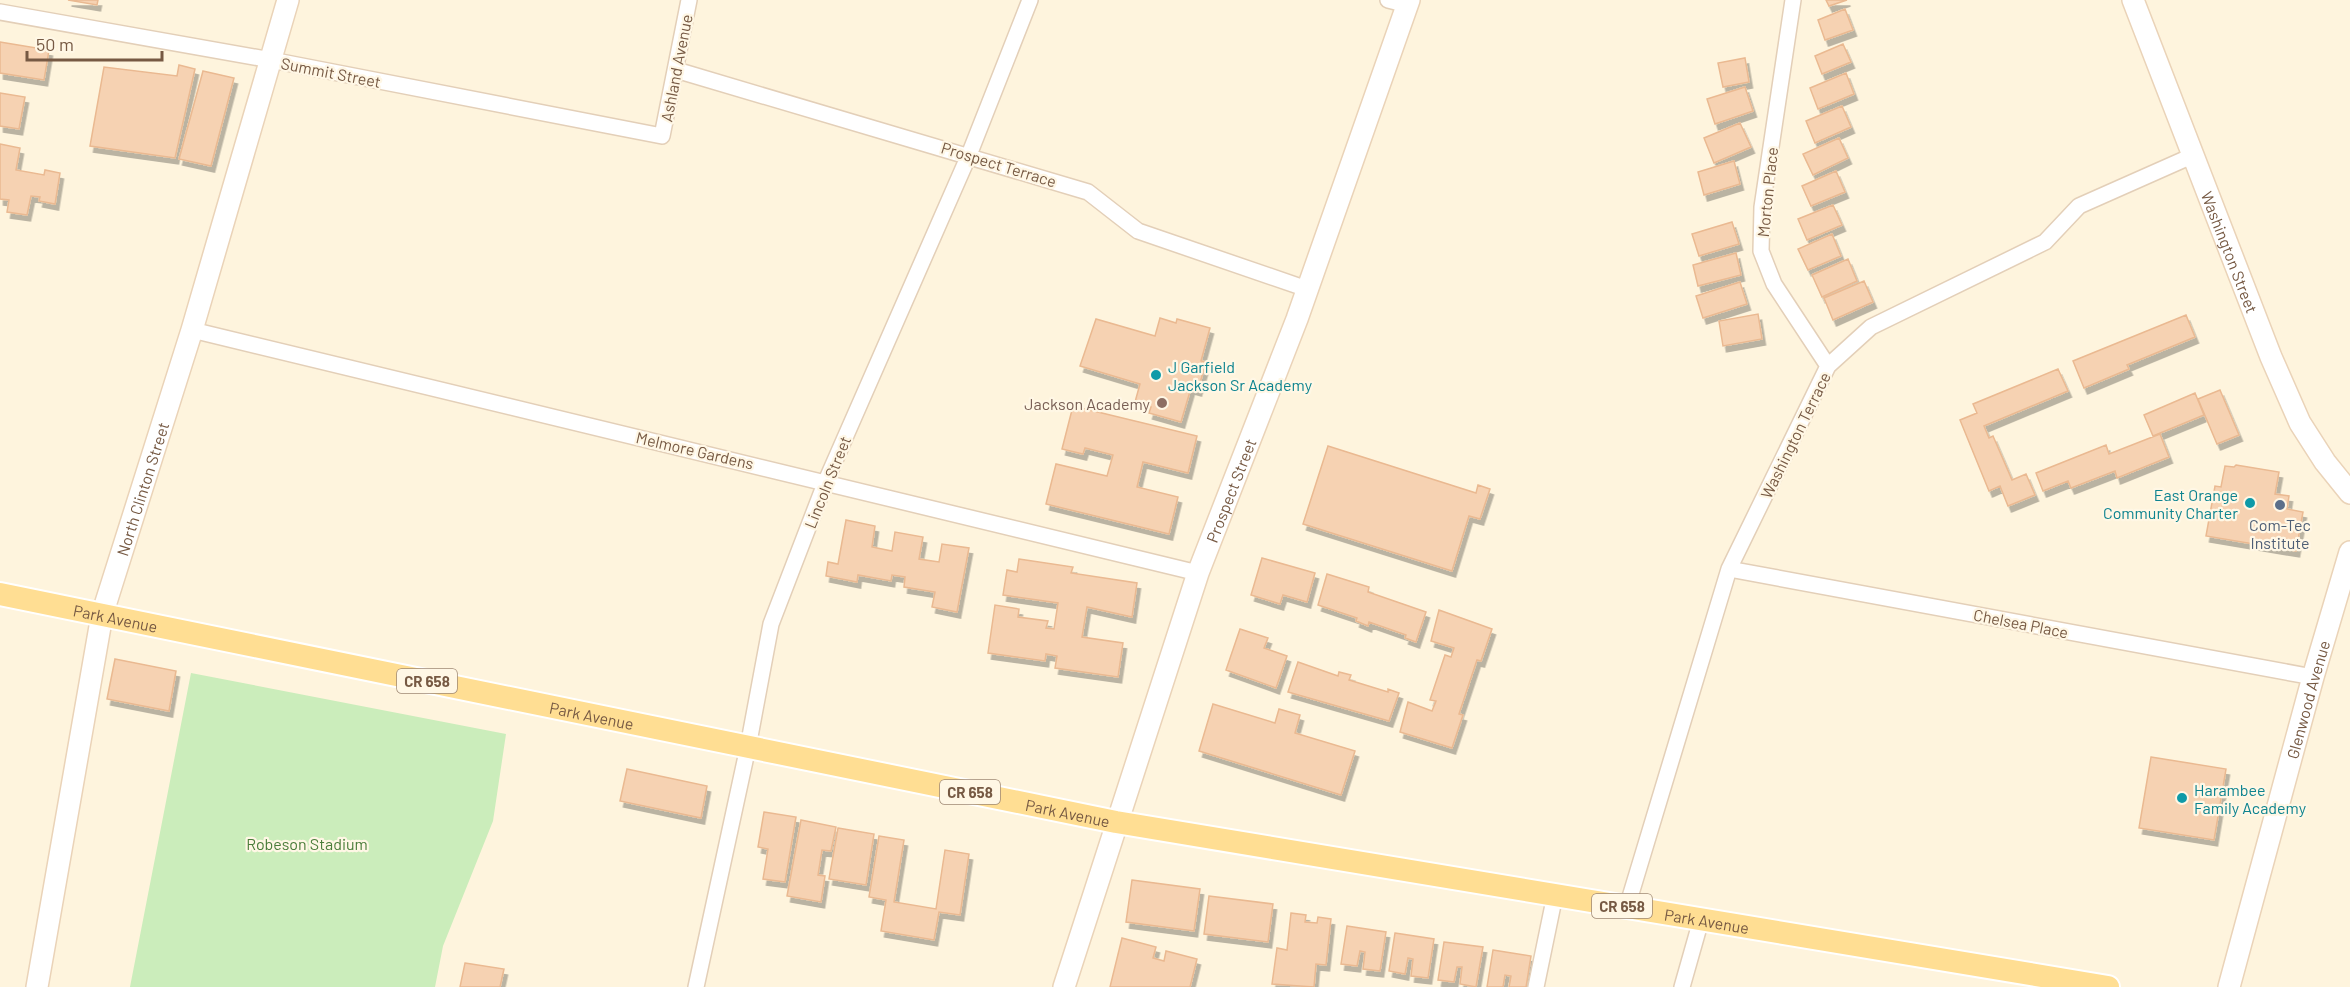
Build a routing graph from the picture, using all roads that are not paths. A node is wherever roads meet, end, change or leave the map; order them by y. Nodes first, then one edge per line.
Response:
1 (288, 0) edge
2 (689, 0) edge
3 (1030, 0) edge
4 (1793, 0) edge
5 (2133, 0) edge
6 (1402, 2) edge
7 (0, 12) edge
8 (270, 60) junction
9 (676, 70) junction
10 (662, 136) joint
11 (969, 155) junction
12 (2194, 155) junction
13 (1307, 289) junction
14 (192, 330) junction
15 (1828, 366) junction
16 (826, 481) junction
17 (2350, 493) edge
18 (2350, 552) edge
19 (1730, 569) junction
20 (1198, 573) junction
21 (0, 594) edge
22 (102, 615) junction
23 (2313, 677) junction
24 (748, 747) junction
25 (1116, 822) junction
26 (1555, 895) junction
27 (1627, 907) junction
28 (1701, 920) junction
29 (37, 987) edge
30 (696, 987) edge
31 (1064, 987) edge
32 (1536, 987) edge
33 (1682, 987) edge
34 (2108, 987) edge
35 (2229, 987) edge

1 - 8 street, North Clinton Street
2 - 9 street, Ashland Avenue
3 - 11 street, Lincoln Street
4 - 15 street, Morton Place
5 - 12 street, Washington Street
6 - 13 street, Prospect Street
7 - 8 street, Summit Street
8 - 10 street, Summit Street
8 - 14 street, North Clinton Street
9 - 10 street, Ashland Avenue
9 - 11 street, Prospect Terrace
11 - 13 street, Prospect Terrace
11 - 16 street, Lincoln Street
12 - 15 street, Washington Terrace
12 - 17 street, Washington Street
13 - 20 street, Prospect Street
14 - 16 street, Melmore Gardens
14 - 22 street, North Clinton Street
15 - 19 street, Washington Terrace
16 - 20 street, Melmore Gardens
16 - 24 street, Lincoln Street
18 - 23 street, Glenwood Avenue
19 - 23 street, Chelsea Place
19 - 27 street, Washington Terrace
20 - 25 street, Prospect Street
21 - 22 main road, Park Avenue / CR 658
22 - 24 main road, Park Avenue / CR 658
22 - 29 street, North Clinton Street
23 - 35 street, Glenwood Avenue
24 - 25 main road, Park Avenue / CR 658
24 - 30 street, Lincoln Street
25 - 26 main road, Park Avenue / CR 658
25 - 31 street, Prospect Street
26 - 27 main road, Park Avenue / CR 658
26 - 32 street
27 - 28 main road, Park Avenue / CR 658
28 - 33 street
28 - 34 main road, Park Avenue / CR 658

